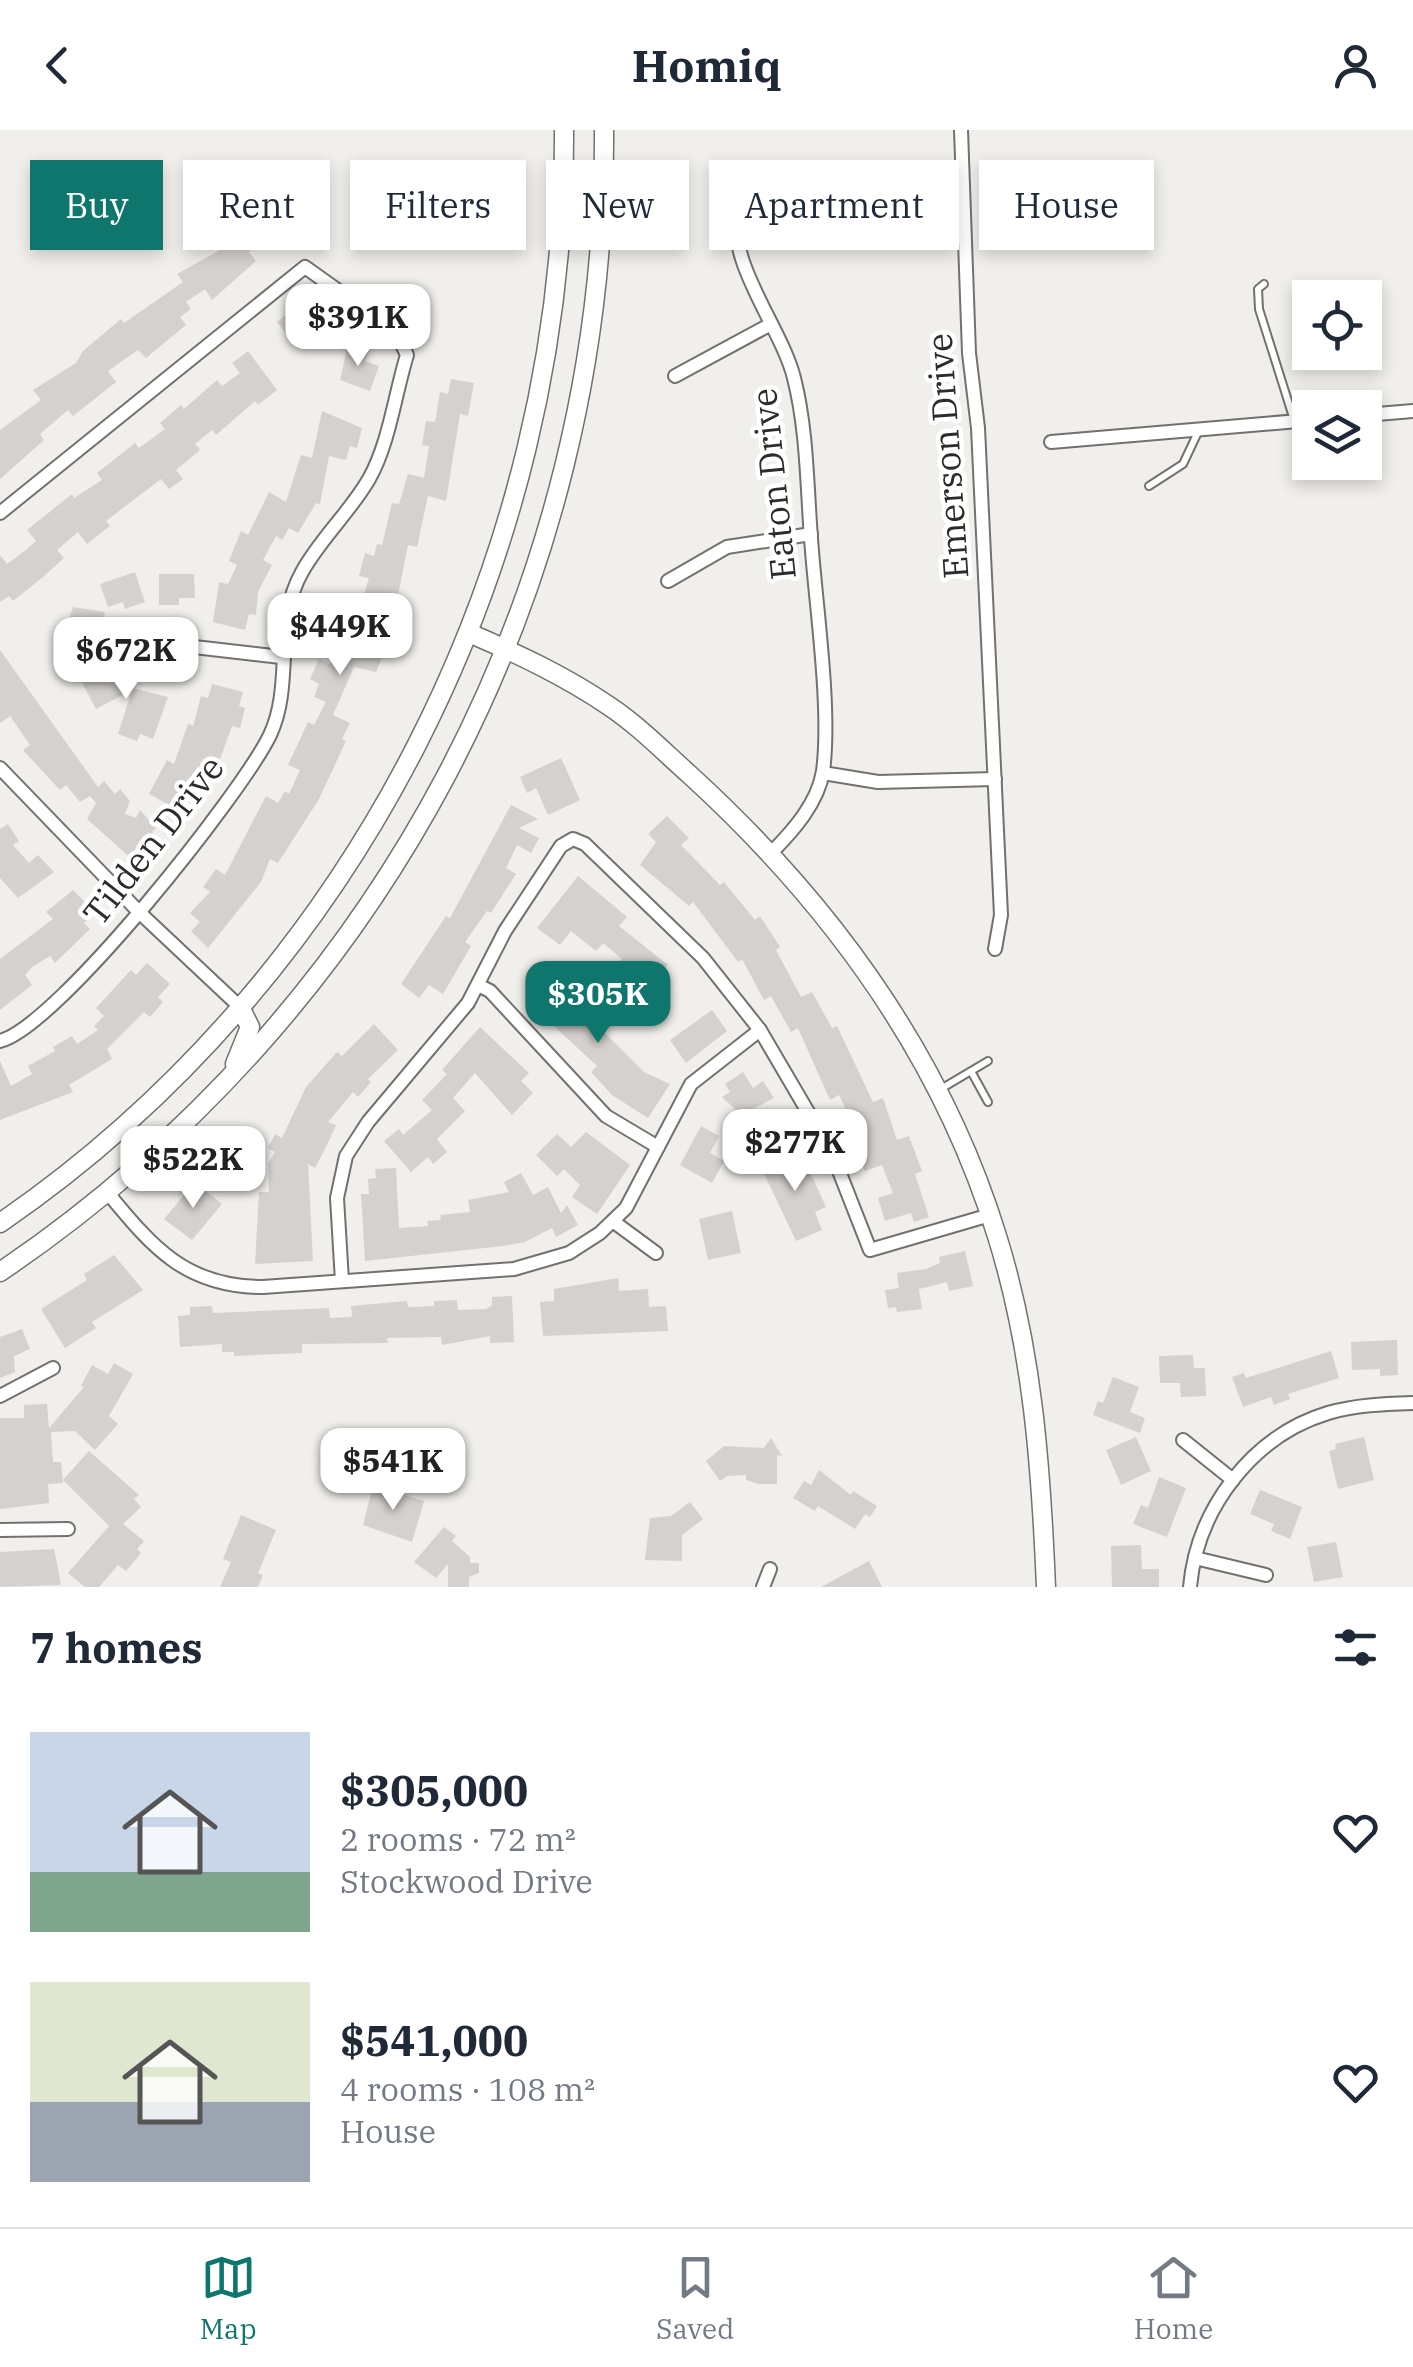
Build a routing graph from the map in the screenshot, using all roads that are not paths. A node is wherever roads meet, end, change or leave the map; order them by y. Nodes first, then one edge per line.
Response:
1 (564, 130) edge
2 (604, 130) edge
3 (961, 130) edge
4 (961, 197) junction
5 (1264, 284) dead end
6 (771, 324) junction
7 (675, 376) dead end
8 (1292, 400) edge
9 (1413, 411) edge
10 (1382, 414) edge
11 (1292, 421) edge
12 (1200, 429) junction
13 (1051, 442) dead end
14 (1149, 486) dead end
15 (0, 514) edge
16 (810, 534) junction
17 (668, 580) dead end
18 (469, 632) junction
19 (151, 642) dead end
20 (506, 649) junction
21 (282, 656) junction
22 (0, 768) edge
23 (822, 773) junction
24 (995, 778) junction
25 (771, 853) junction
26 (140, 912) junction
27 (995, 949) dead end
28 (478, 984) junction
29 (240, 1007) junction
30 (760, 1030) junction
31 (0, 1042) edge
32 (988, 1062) dead end
33 (972, 1073) junction
34 (229, 1079) junction
35 (938, 1090) junction
36 (988, 1102) dead end
37 (658, 1147) junction
38 (107, 1192) junction
39 (990, 1215) junction
40 (614, 1222) junction
41 (0, 1223) edge
42 (656, 1252) dead end
43 (0, 1272) edge
44 (342, 1281) junction
45 (53, 1368) dead end
46 (0, 1396) edge
47 (1413, 1403) edge
48 (1183, 1440) dead end
49 (1233, 1480) junction
50 (68, 1528) dead end
51 (0, 1530) edge
52 (1194, 1558) junction
53 (770, 1569) dead end
54 (1266, 1576) dead end
55 (763, 1587) edge
56 (1046, 1587) edge
57 (1190, 1587) edge

1 - 18 main road
2 - 20 main road
3 - 4 street, Emerson Drive
4 - 6 street, Eaton Drive
4 - 24 street, Emerson Drive
5 - 8 lane
6 - 7 street
6 - 16 street, Eaton Drive
9 - 10 street
11 - 12 street
12 - 13 street
12 - 14 lane
15 - 21 street, Tilden Drive
16 - 17 street
16 - 23 street, Eaton Drive
18 - 20 main road
18 - 29 main road
19 - 21 street
20 - 25 main road
20 - 34 main road
21 - 26 street, Tilden Drive
22 - 26 street
23 - 24 street
23 - 25 street, Eaton Drive
24 - 27 street, Emerson Drive
25 - 35 main road
26 - 29 street
26 - 31 street, Tilden Drive
28 - 30 street
28 - 37 street
28 - 44 street
29 - 34 main road
29 - 41 main road
30 - 37 street
30 - 39 street
32 - 33 lane
33 - 35 lane
33 - 36 lane
34 - 38 main road
35 - 39 main road
37 - 40 street
38 - 43 main road
38 - 44 street
39 - 56 main road
40 - 42 street
40 - 44 street
45 - 46 street
47 - 49 street
48 - 49 street
49 - 52 street
50 - 51 street
52 - 54 street
52 - 57 street
53 - 55 street

